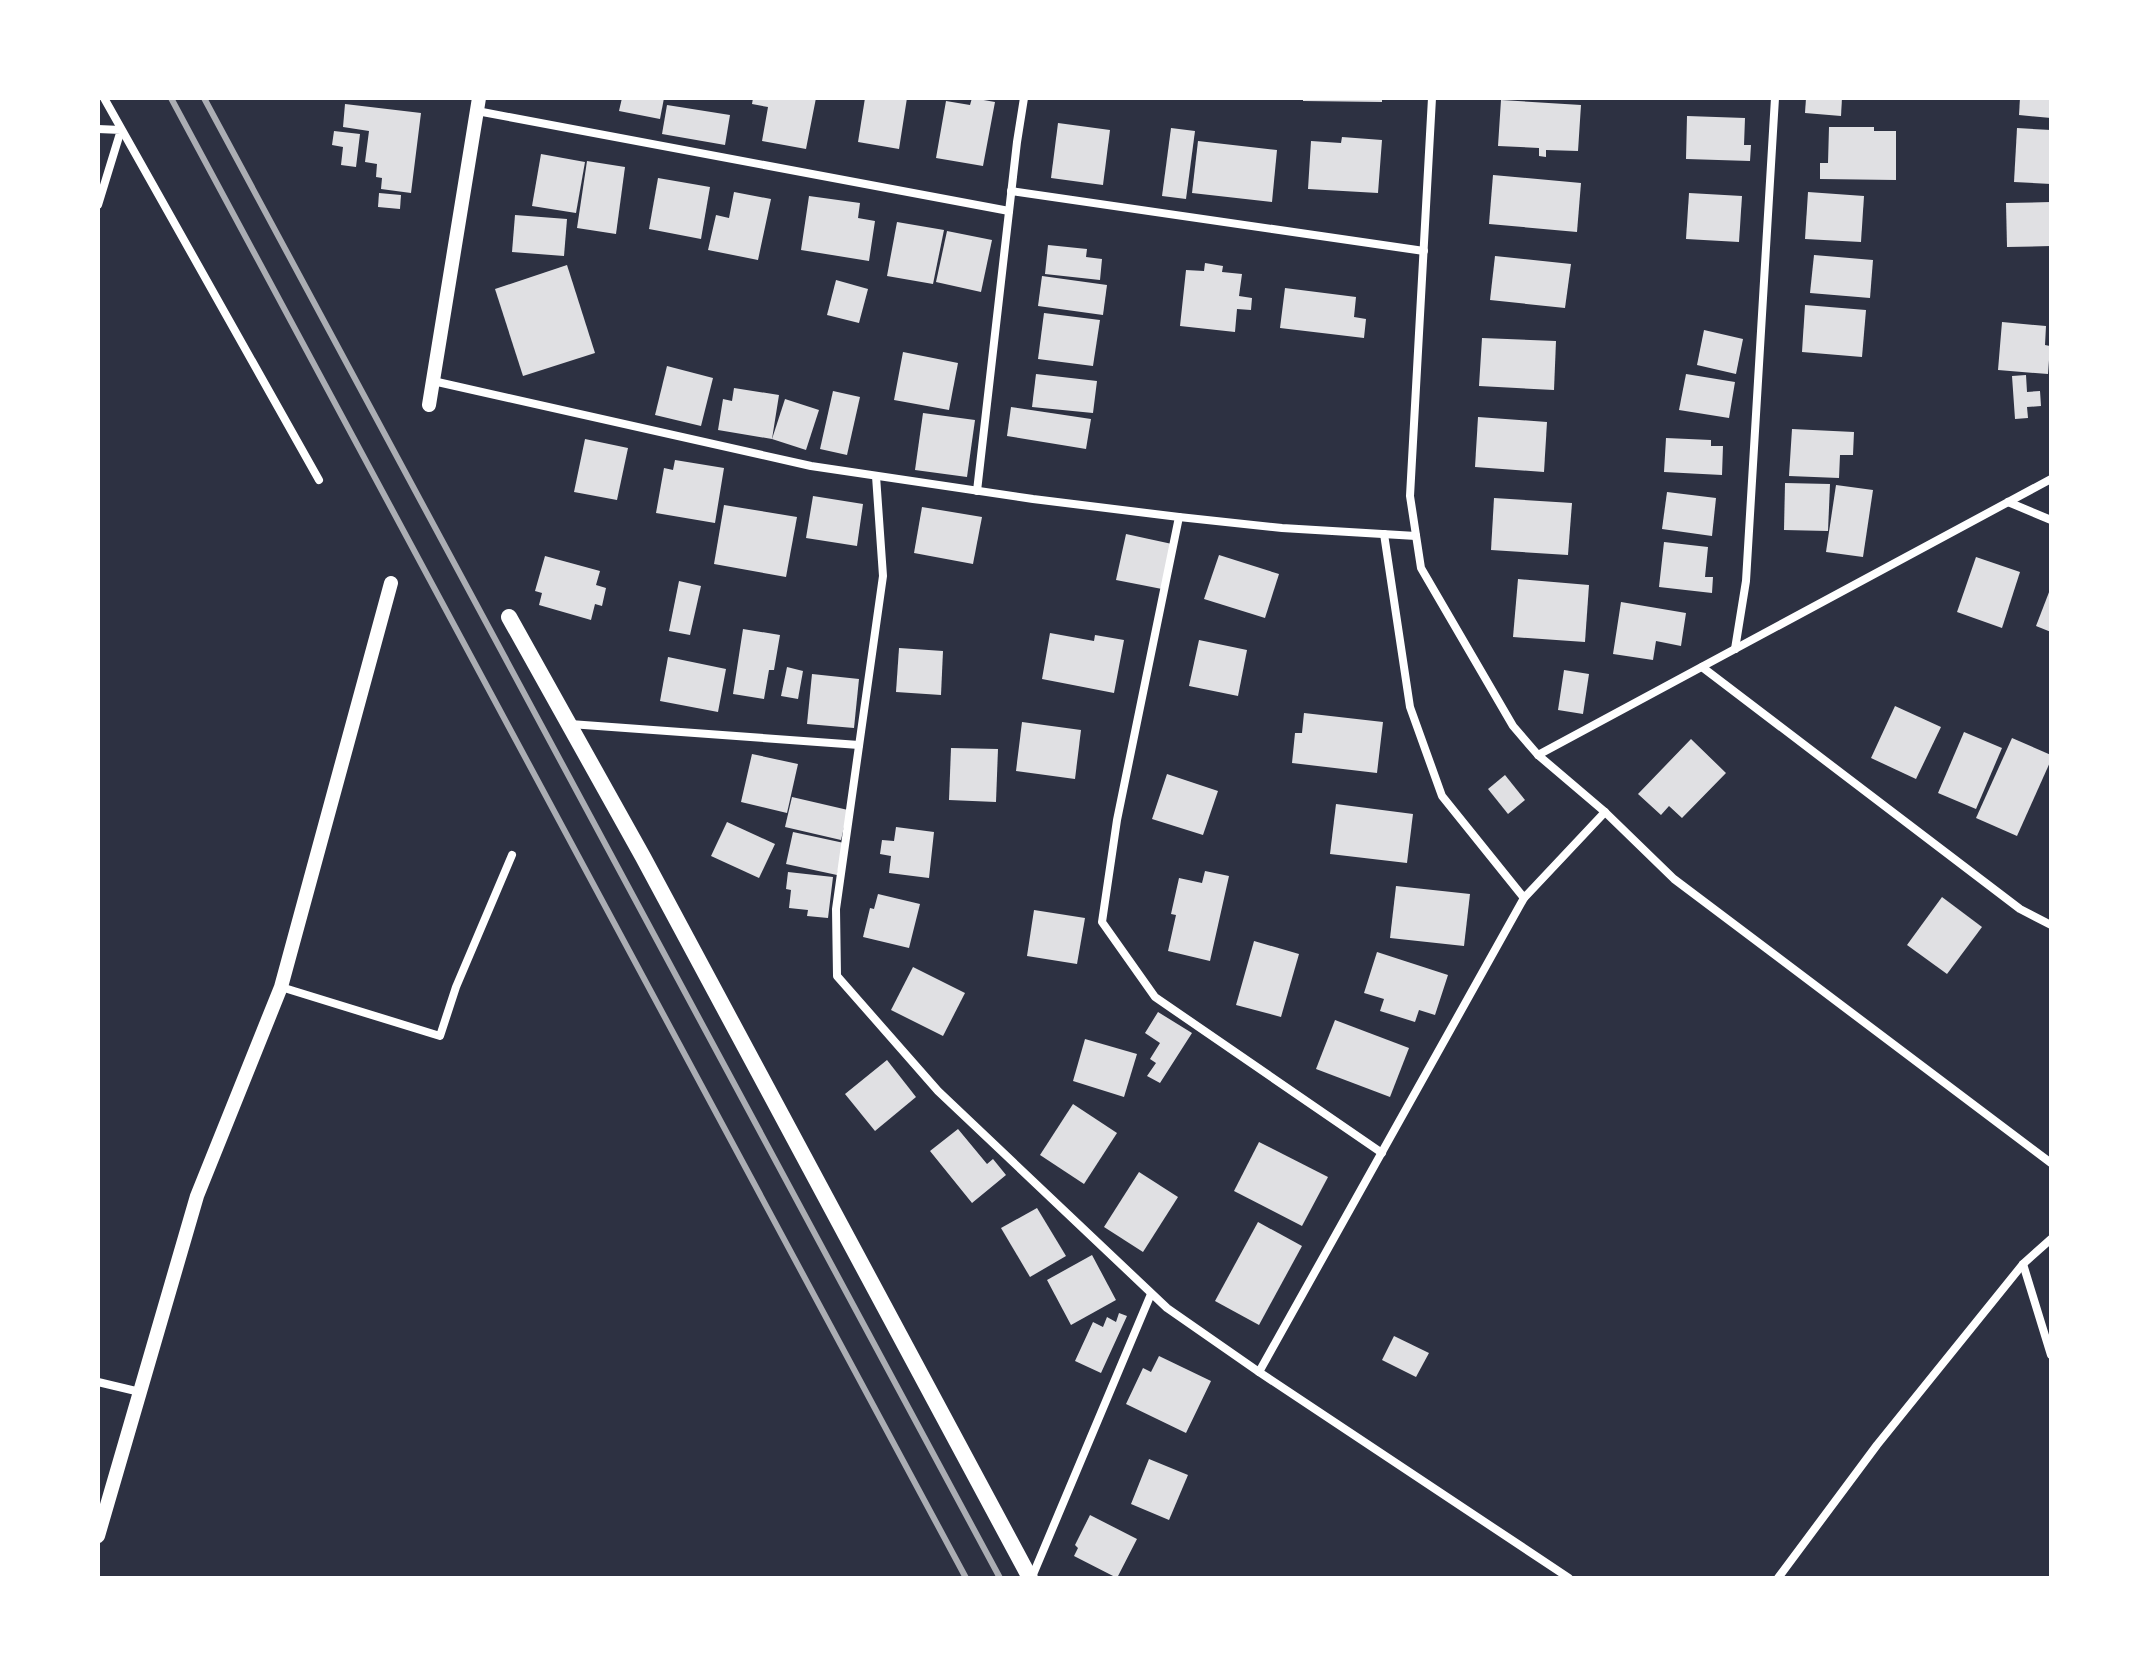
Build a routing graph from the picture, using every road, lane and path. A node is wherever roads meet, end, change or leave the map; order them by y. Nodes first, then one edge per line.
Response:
1 (104, 98) edge
2 (1024, 98) edge
3 (1432, 98) edge
4 (1775, 98) edge
5 (478, 104) edge
6 (98, 129) edge
7 (121, 130) junction
8 (1011, 191) junction
9 (98, 205) edge
10 (1009, 211) junction
11 (1424, 251) junction
12 (433, 381) junction
13 (429, 405) dead end
14 (876, 476) junction
15 (2051, 479) edge
16 (319, 480) dead end
17 (977, 491) junction
18 (2008, 502) junction
19 (1179, 517) junction
20 (2051, 520) edge
21 (1384, 534) junction
22 (1416, 536) junction
23 (391, 583) dead end
24 (509, 617) dead end
25 (1735, 649) junction
26 (1702, 667) junction
27 (570, 724) junction
28 (859, 745) junction
29 (1538, 755) junction
30 (1605, 812) junction
31 (512, 855) dead end
32 (1524, 898) junction
33 (2051, 925) edge
34 (281, 987) junction
35 (1382, 1153) junction
36 (2051, 1163) edge
37 (2051, 1239) edge
38 (2023, 1264) junction
39 (1151, 1294) junction
40 (2051, 1355) edge
41 (1259, 1372) junction
42 (98, 1382) edge
43 (140, 1392) junction
44 (98, 1536) edge
45 (1031, 1578) edge
46 (1569, 1578) edge
47 (1778, 1578) edge

1 - 7 street
2 - 8 street
3 - 11 street
4 - 25 street
5 - 10 street
5 - 12 street
6 - 7 street
7 - 9 street
7 - 16 street
8 - 10 street
8 - 11 street
10 - 17 street
11 - 22 street
12 - 13 street
12 - 14 street
14 - 17 street
14 - 28 street
15 - 18 street
17 - 19 street
18 - 20 street
18 - 25 street
19 - 21 street
19 - 35 street
21 - 22 street
21 - 32 street
22 - 29 street
23 - 34 street
24 - 27 main road
25 - 26 street
26 - 29 street
26 - 33 street
27 - 28 street
27 - 45 main road
28 - 39 street
29 - 30 street
30 - 32 street
30 - 36 street
31 - 34 street
32 - 35 street
34 - 43 street
35 - 41 street
37 - 38 street
38 - 40 street
38 - 47 street
39 - 41 street
39 - 45 street
41 - 46 street
42 - 43 street
43 - 44 street

